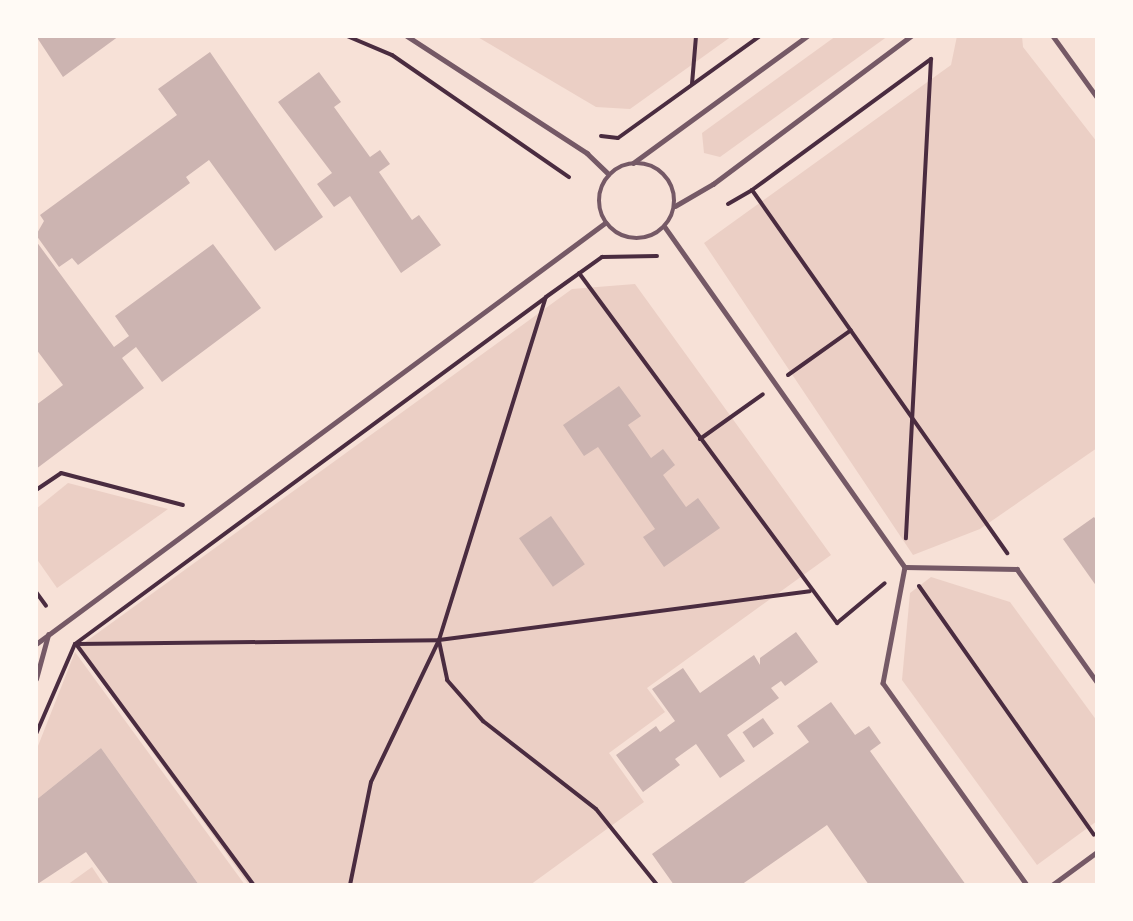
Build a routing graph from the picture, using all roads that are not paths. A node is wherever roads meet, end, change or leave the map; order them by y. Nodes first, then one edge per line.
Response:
1 (407, 36) edge
2 (807, 36) edge
3 (911, 36) edge
4 (1053, 36) edge
5 (1097, 97) edge
6 (633, 163) junction
7 (609, 174) junction
8 (675, 206) junction
9 (605, 223) junction
10 (665, 227) junction
11 (905, 567) junction
12 (48, 634) junction
13 (36, 644) edge
14 (36, 679) edge
15 (1097, 682) edge
16 (1097, 852) edge
17 (1027, 885) edge
18 (1052, 885) edge

1 - 7 lane
2 - 6 lane
3 - 8 lane
4 - 5 lane
6 - 7 lane
6 - 8 lane
7 - 9 lane
8 - 10 lane
9 - 10 lane
9 - 12 lane
10 - 11 lane
11 - 15 lane
11 - 17 lane
12 - 13 lane
12 - 14 lane
16 - 18 lane

